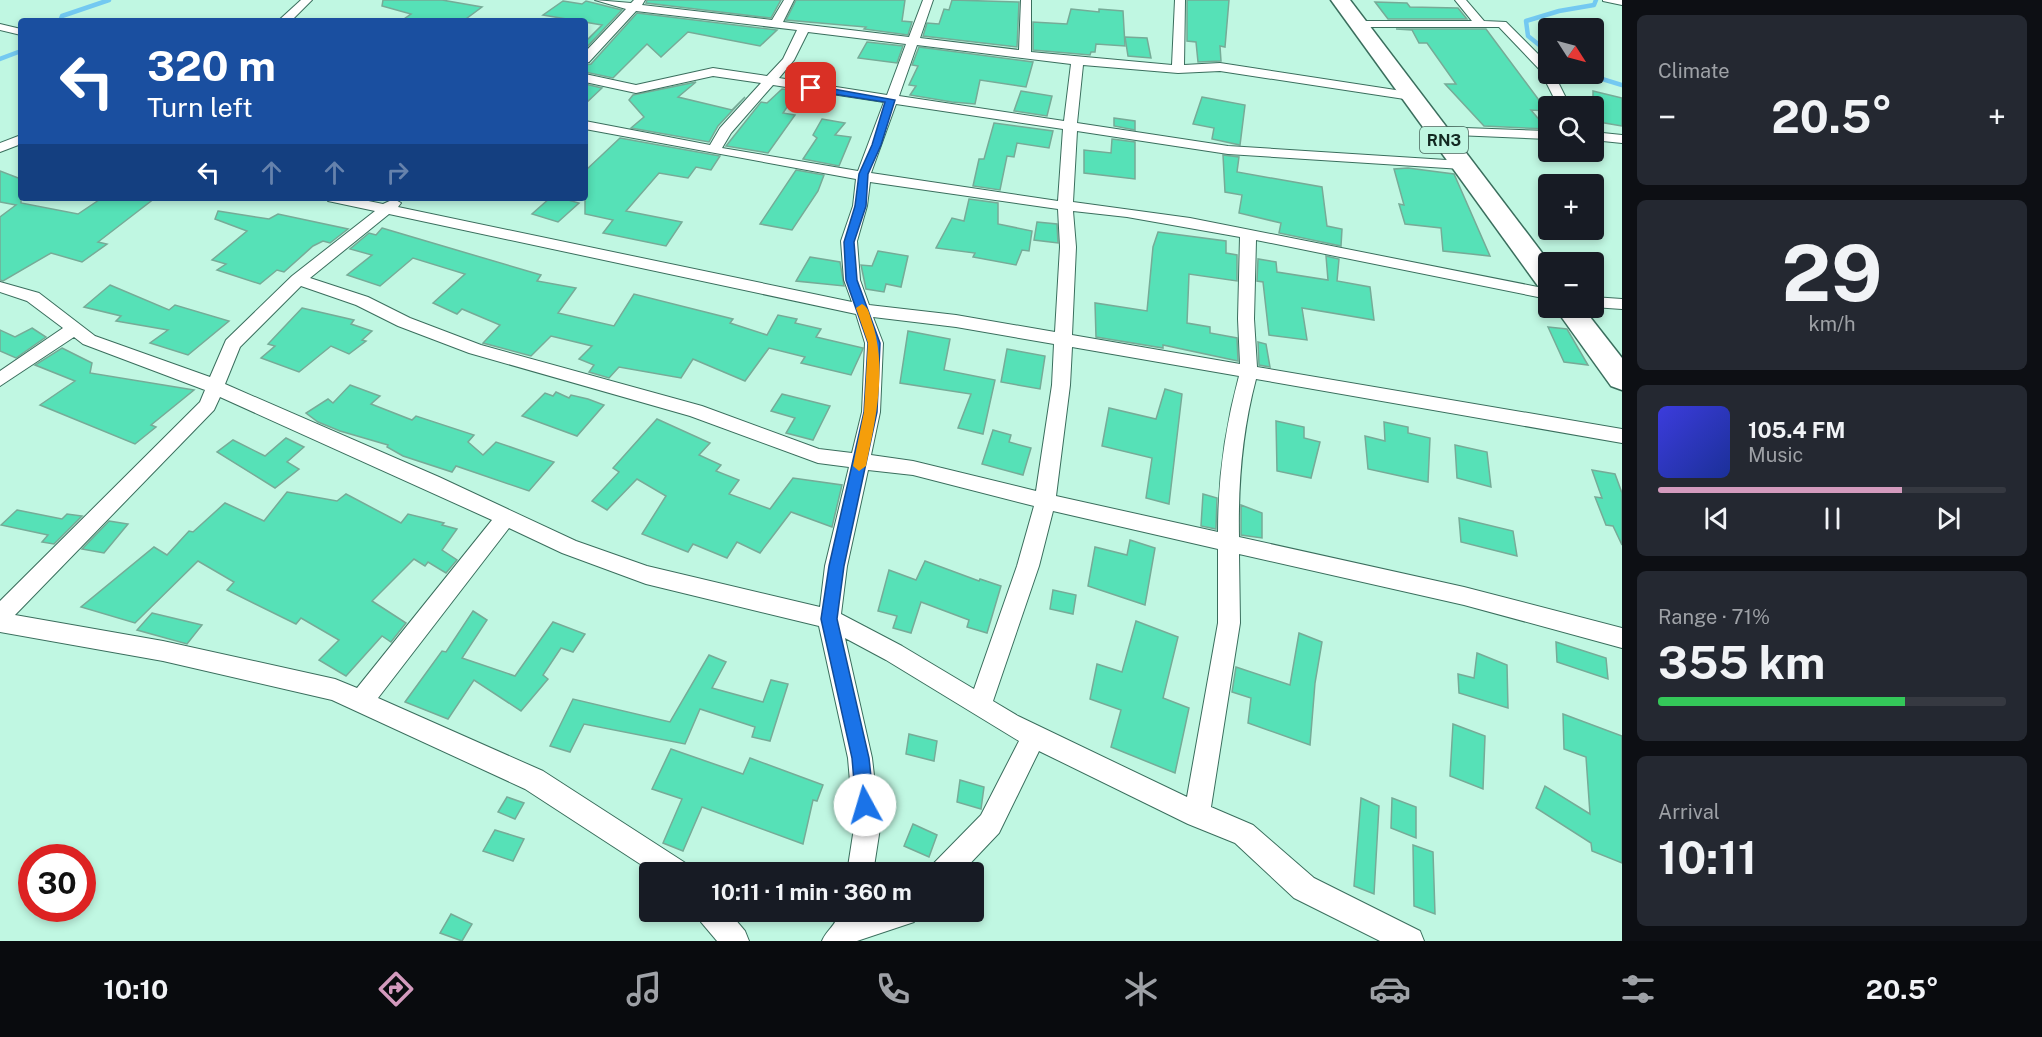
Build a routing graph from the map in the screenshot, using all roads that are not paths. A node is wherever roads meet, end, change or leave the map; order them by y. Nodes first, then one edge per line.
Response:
1 (307, 0) edge
2 (600, 0) edge
3 (789, 0) edge
4 (928, 0) edge
5 (1026, 0) edge
6 (1180, 0) edge
7 (1340, 0) edge
8 (1460, 0) edge
9 (1608, 1) edge
10 (1622, 2) edge
11 (637, 3) edge
12 (287, 18) edge
13 (776, 24) junction
14 (1358, 24) junction
15 (1481, 24) junction
16 (0, 27) edge
17 (804, 28) junction
18 (18, 31) edge
19 (914, 41) junction
20 (1026, 55) junction
21 (588, 56) edge
22 (1078, 61) junction
23 (1178, 69) junction
24 (588, 79) edge
25 (771, 82) junction
26 (1411, 96) junction
27 (1559, 96) edge
28 (890, 100) junction
29 (588, 126) edge
30 (1071, 126) junction
31 (1437, 131) junction
32 (1538, 135) edge
33 (1604, 137) edge
34 (1622, 139) edge
35 (18, 141) edge
36 (0, 150) edge
37 (18, 150) edge
38 (714, 150) junction
39 (1462, 165) junction
40 (864, 174) junction
41 (370, 201) edge
42 (394, 203) edge
43 (1065, 206) junction
44 (1248, 234) junction
45 (1538, 267) edge
46 (298, 280) junction
47 (0, 287) edge
48 (1538, 292) edge
49 (1604, 303) edge
50 (1622, 304) edge
51 (862, 310) junction
52 (1576, 318) edge
53 (75, 328) junction
54 (1063, 340) junction
55 (1249, 373) junction
56 (1622, 379) edge
57 (0, 380) edge
58 (214, 386) junction
59 (1622, 436) edge
60 (861, 461) junction
61 (1045, 501) junction
62 (506, 517) junction
63 (1228, 543) junction
64 (0, 616) edge
65 (829, 619) junction
66 (0, 622) edge
67 (1622, 638) edge
68 (361, 701) junction
69 (980, 706) junction
70 (1034, 736) junction
71 (1197, 815) junction
72 (661, 862) edge
73 (862, 862) edge
74 (953, 862) edge
75 (719, 922) edge
76 (865, 922) edge
77 (846, 927) edge
78 (735, 941) edge
79 (1410, 941) edge

1 - 12 street
2 - 11 street
3 - 13 street
4 - 19 street
5 - 20 street
6 - 23 street
7 - 14 highway, RN3
8 - 15 street
9 - 10 street
11 - 13 street
11 - 21 street
13 - 17 street
14 - 15 street
14 - 26 highway, RN3
15 - 27 street
16 - 18 street
17 - 19 street
17 - 25 street
19 - 20 street
19 - 28 street
20 - 22 street
22 - 23 street
22 - 30 street
23 - 26 street
24 - 25 street
25 - 28 street
25 - 38 street
26 - 31 highway, RN3
28 - 30 street
28 - 40 street
29 - 38 street
30 - 39 street
30 - 43 street
31 - 32 street
31 - 39 highway, RN3
33 - 34 street
35 - 36 street
36 - 37 street
38 - 40 street
39 - 45 highway, RN3
40 - 43 street
40 - 51 street
41 - 42 street
42 - 46 street
42 - 51 street
43 - 44 street
43 - 54 street
44 - 48 street
44 - 55 street
46 - 58 street
46 - 60 street
47 - 53 street
49 - 50 street
51 - 54 street
51 - 60 street
52 - 56 highway
53 - 57 street
53 - 58 street
54 - 55 street
54 - 61 street
55 - 59 street
55 - 63 street
58 - 62 street
58 - 64 street
60 - 61 street
60 - 65 street
61 - 63 street
61 - 69 street
62 - 65 street
62 - 68 street
63 - 67 street
63 - 71 street
65 - 69 street
65 - 73 street
66 - 68 street
68 - 72 street
69 - 70 street
70 - 71 street
70 - 74 street
71 - 79 street
75 - 78 street
76 - 77 street

